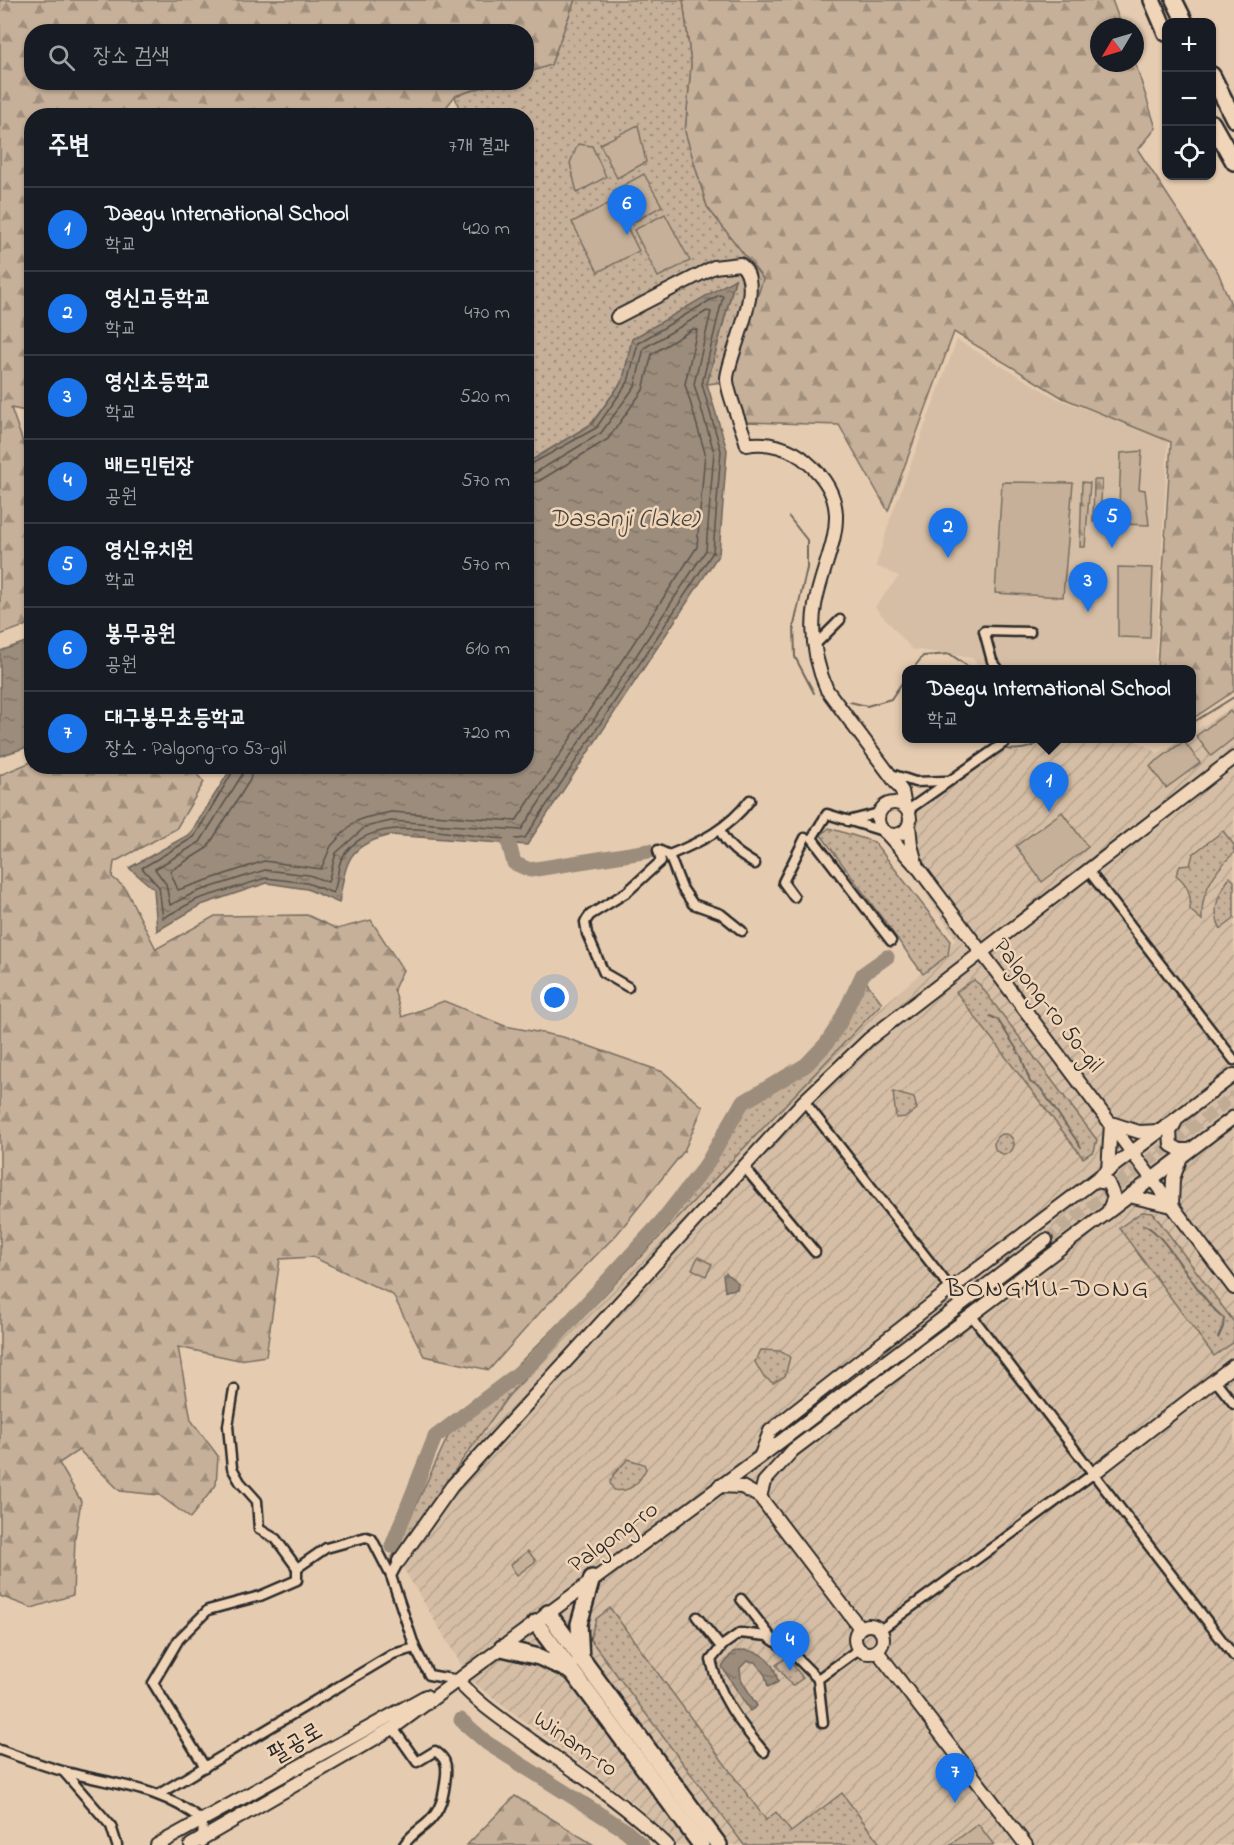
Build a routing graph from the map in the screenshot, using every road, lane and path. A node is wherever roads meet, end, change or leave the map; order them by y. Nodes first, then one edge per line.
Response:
1 (1152, 0) edge
2 (1174, 0) edge
3 (1183, 18) edge
4 (1162, 22) edge
5 (1216, 83) edge
6 (1234, 118) edge
7 (1214, 126) edge
8 (1234, 162) edge
9 (617, 317) dead end
10 (840, 620) dead end
11 (1030, 632) dead end
12 (814, 646) junction
13 (996, 665) edge
14 (1004, 743) edge
15 (1234, 758) edge
16 (890, 775) junction
17 (946, 782) junction
18 (750, 800) dead end
19 (888, 803) junction
20 (906, 808) junction
21 (879, 813) junction
22 (848, 821) junction
23 (909, 825) junction
24 (720, 830) junction
25 (885, 833) junction
26 (805, 838) dead end
27 (669, 855) junction
28 (755, 864) dead end
29 (919, 869) junction
30 (1088, 870) junction
31 (794, 897) dead end
32 (742, 931) dead end
33 (891, 941) dead end
34 (979, 952) junction
35 (628, 987) dead end
36 (1234, 1060) edge
37 (1234, 1075) edge
38 (804, 1101) junction
39 (1179, 1116) junction
40 (1234, 1117) edge
41 (1111, 1123) junction
42 (1159, 1131) junction
43 (1133, 1152) junction
44 (1185, 1154) junction
45 (744, 1167) junction
46 (1108, 1171) junction
47 (1152, 1179) junction
48 (1094, 1181) junction
49 (1129, 1196) junction
50 (1172, 1206) junction
51 (1107, 1213) junction
52 (1046, 1240) tunnel mouth
53 (815, 1252) dead end
54 (1234, 1288) edge
55 (951, 1289) junction
56 (971, 1315) junction
57 (1234, 1365) edge
58 (1215, 1380) junction
59 (234, 1389) dead end
60 (1234, 1404) edge
61 (793, 1450) junction
62 (760, 1457) junction
63 (1093, 1474) junction
64 (719, 1486) junction
65 (760, 1497) junction
66 (399, 1561) joint
67 (297, 1568) junction
68 (391, 1576) junction
69 (592, 1578) junction
70 (741, 1599) dead end
71 (697, 1617) dead end
72 (542, 1618) junction
73 (860, 1628) junction
74 (880, 1630) junction
75 (773, 1640) junction
76 (721, 1647) junction
77 (415, 1648) junction
78 (502, 1648) junction
79 (860, 1649) junction
80 (1232, 1649) edge
81 (877, 1651) junction
82 (577, 1666) junction
83 (818, 1679) junction
84 (457, 1680) junction
85 (823, 1724) dead end
86 (393, 1728) junction
87 (0, 1750) edge
88 (764, 1752) dead end
89 (205, 1767) junction
90 (64, 1772) junction
91 (159, 1794) junction
92 (203, 1821) junction
93 (198, 1844) edge
94 (117, 1845) edge
95 (157, 1845) edge
96 (404, 1845) edge
97 (667, 1845) edge
98 (701, 1845) edge
99 (719, 1845) edge
100 (1026, 1845) edge

1 - 4 highway
2 - 3 highway
5 - 6 highway
7 - 8 highway
9 - 12 main road
10 - 12 street
11 - 13 street
12 - 16 main road
14 - 17 street
15 - 30 main road
16 - 17 street
16 - 19 main road
16 - 20 main road
17 - 20 street
18 - 24 street
19 - 20 main road
19 - 21 main road
20 - 23 main road
21 - 22 street
21 - 25 main road
22 - 25 street
22 - 33 street
23 - 25 main road
23 - 29 main road
24 - 27 street
24 - 28 street
25 - 29 main road
26 - 31 street
27 - 32 street
27 - 35 street
29 - 34 main road, Palgong-ro 50-gil
30 - 34 main road
30 - 36 street
34 - 38 main road
34 - 41 main road, Palgong-ro 50-gil
37 - 39 main road
38 - 45 main road
38 - 55 street
39 - 42 main road
39 - 44 main road
40 - 44 main road
41 - 42 main road
41 - 43 main road, Palgong-ro 50-gil
41 - 46 main road
42 - 43 main road
43 - 46 main road
43 - 47 main road, Palgong-ro 50-gil
44 - 47 main road
44 - 50 main road
45 - 53 street
45 - 66 main road
46 - 48 main road
47 - 49 main road
47 - 50 main road, Palgong-ro 50-gil
48 - 51 main road
48 - 55 main road
49 - 50 main road
49 - 51 main road
50 - 54 main road, Palgong-ro 50-gil
51 - 56 main road
52 - 62 main road, Palgong-ro
55 - 62 main road
56 - 61 main road
56 - 63 street
57 - 58 main road
58 - 60 street
58 - 63 main road
59 - 67 street
61 - 62 main road
61 - 65 main road
62 - 64 main road, Palgong-ro
63 - 74 street
63 - 80 street
64 - 65 main road
64 - 69 main road, Palgong-ro
65 - 73 main road
66 - 68 street
67 - 68 street
67 - 89 street
68 - 77 street
69 - 72 main road, Palgong-ro
69 - 82 highway
70 - 75 street
71 - 76 street
72 - 78 main road, Palgong-ro
72 - 82 highway
73 - 74 main road
73 - 79 main road
74 - 81 main road
75 - 76 street
75 - 83 street
76 - 88 street
77 - 84 street
77 - 89 street
78 - 82 highway
78 - 84 main road, Palgong-ro
79 - 81 main road
79 - 83 street
81 - 100 main road
82 - 98 highway
82 - 99 highway
83 - 85 street
84 - 86 main road, Palgong-ro
84 - 92 main road, 팔공로
84 - 97 main road, Winam-ro
86 - 93 main road, Palgong-ro
86 - 96 street
87 - 90 street
89 - 91 street
90 - 91 street
90 - 94 street
91 - 92 street
92 - 93 street
92 - 95 main road, 팔공로

